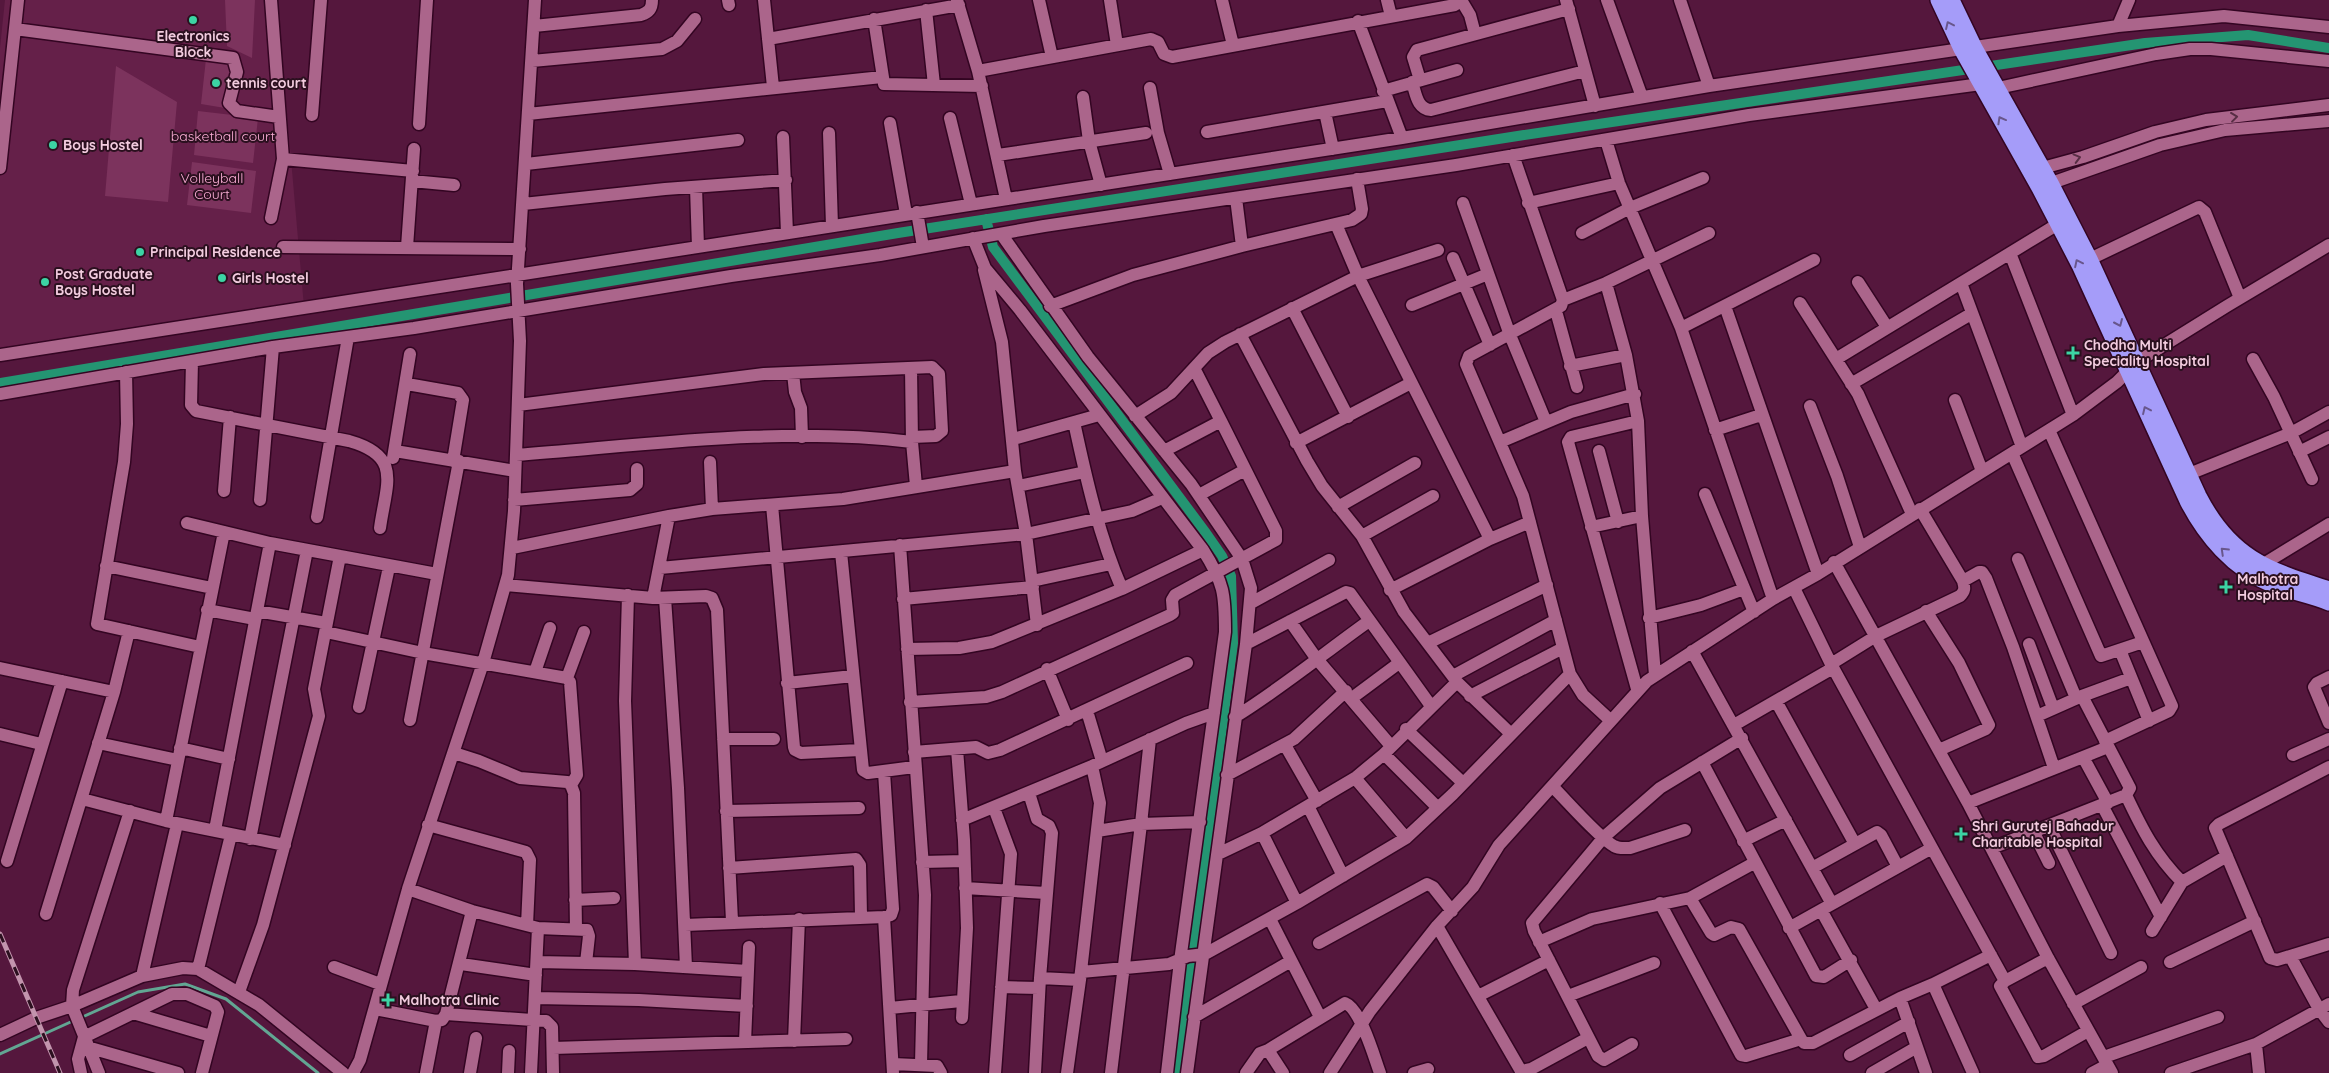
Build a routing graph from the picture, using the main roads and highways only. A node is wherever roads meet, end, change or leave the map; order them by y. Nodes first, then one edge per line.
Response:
1 (1938, 0) edge
2 (1952, 0) edge
3 (1971, 54) junction
4 (2045, 185) junction
5 (2132, 368) junction
6 (2329, 589) edge
7 (2329, 603) edge

3 -> 1 highway
2 - 3 highway
3 - 4 highway
5 -> 4 highway
4 -> 5 highway
5 - 6 highway
7 -> 5 highway

